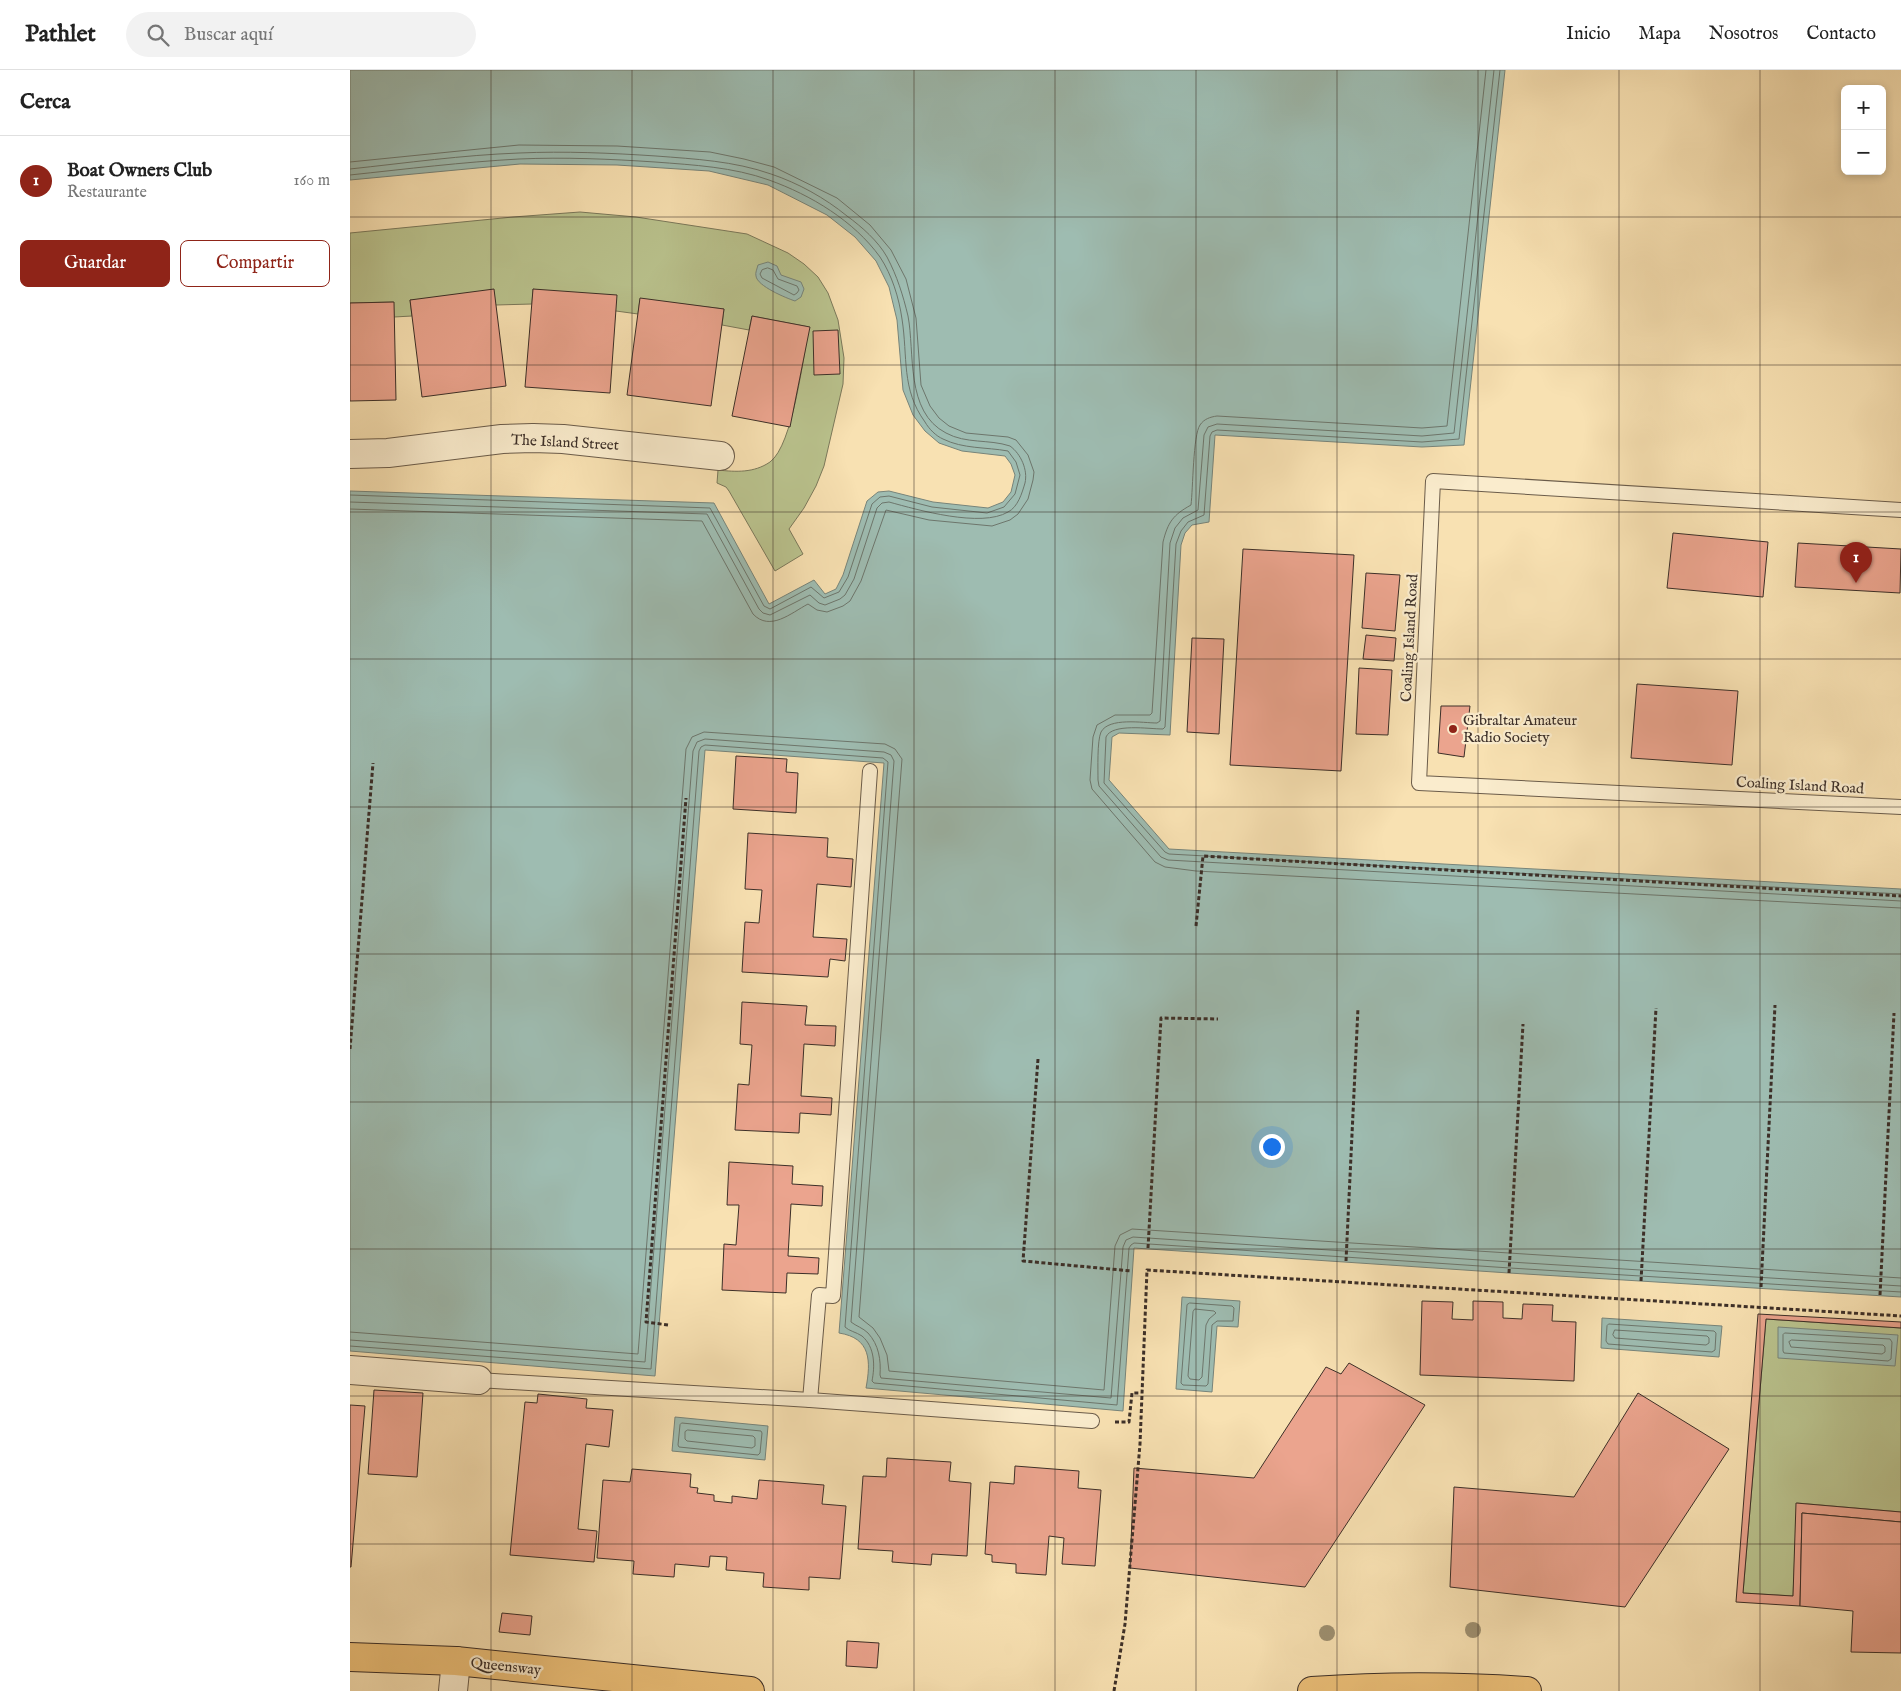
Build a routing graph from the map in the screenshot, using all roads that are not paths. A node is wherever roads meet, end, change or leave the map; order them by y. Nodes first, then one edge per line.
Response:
1 (350, 454) edge
2 (720, 456) dead end
3 (1901, 510) edge
4 (870, 771) dead end
5 (1901, 807) edge
6 (350, 1370) edge
7 (478, 1380) joint
8 (810, 1400) junction
9 (1092, 1421) road end
10 (350, 1657) edge
11 (456, 1661) junction
12 (593, 1683) edge
13 (453, 1691) edge
14 (750, 1691) edge
15 (1312, 1691) edge
16 (1527, 1691) edge

1 - 2 street, The Island Street
3 - 5 lane, Coaling Island Road
4 - 8 lane
6 - 7 street
7 - 8 lane
8 - 9 lane
10 - 11 main road, Queensway
11 - 12 main road, Queensway
11 - 13 street
12 - 14 main road, Queensway
15 - 16 main road

